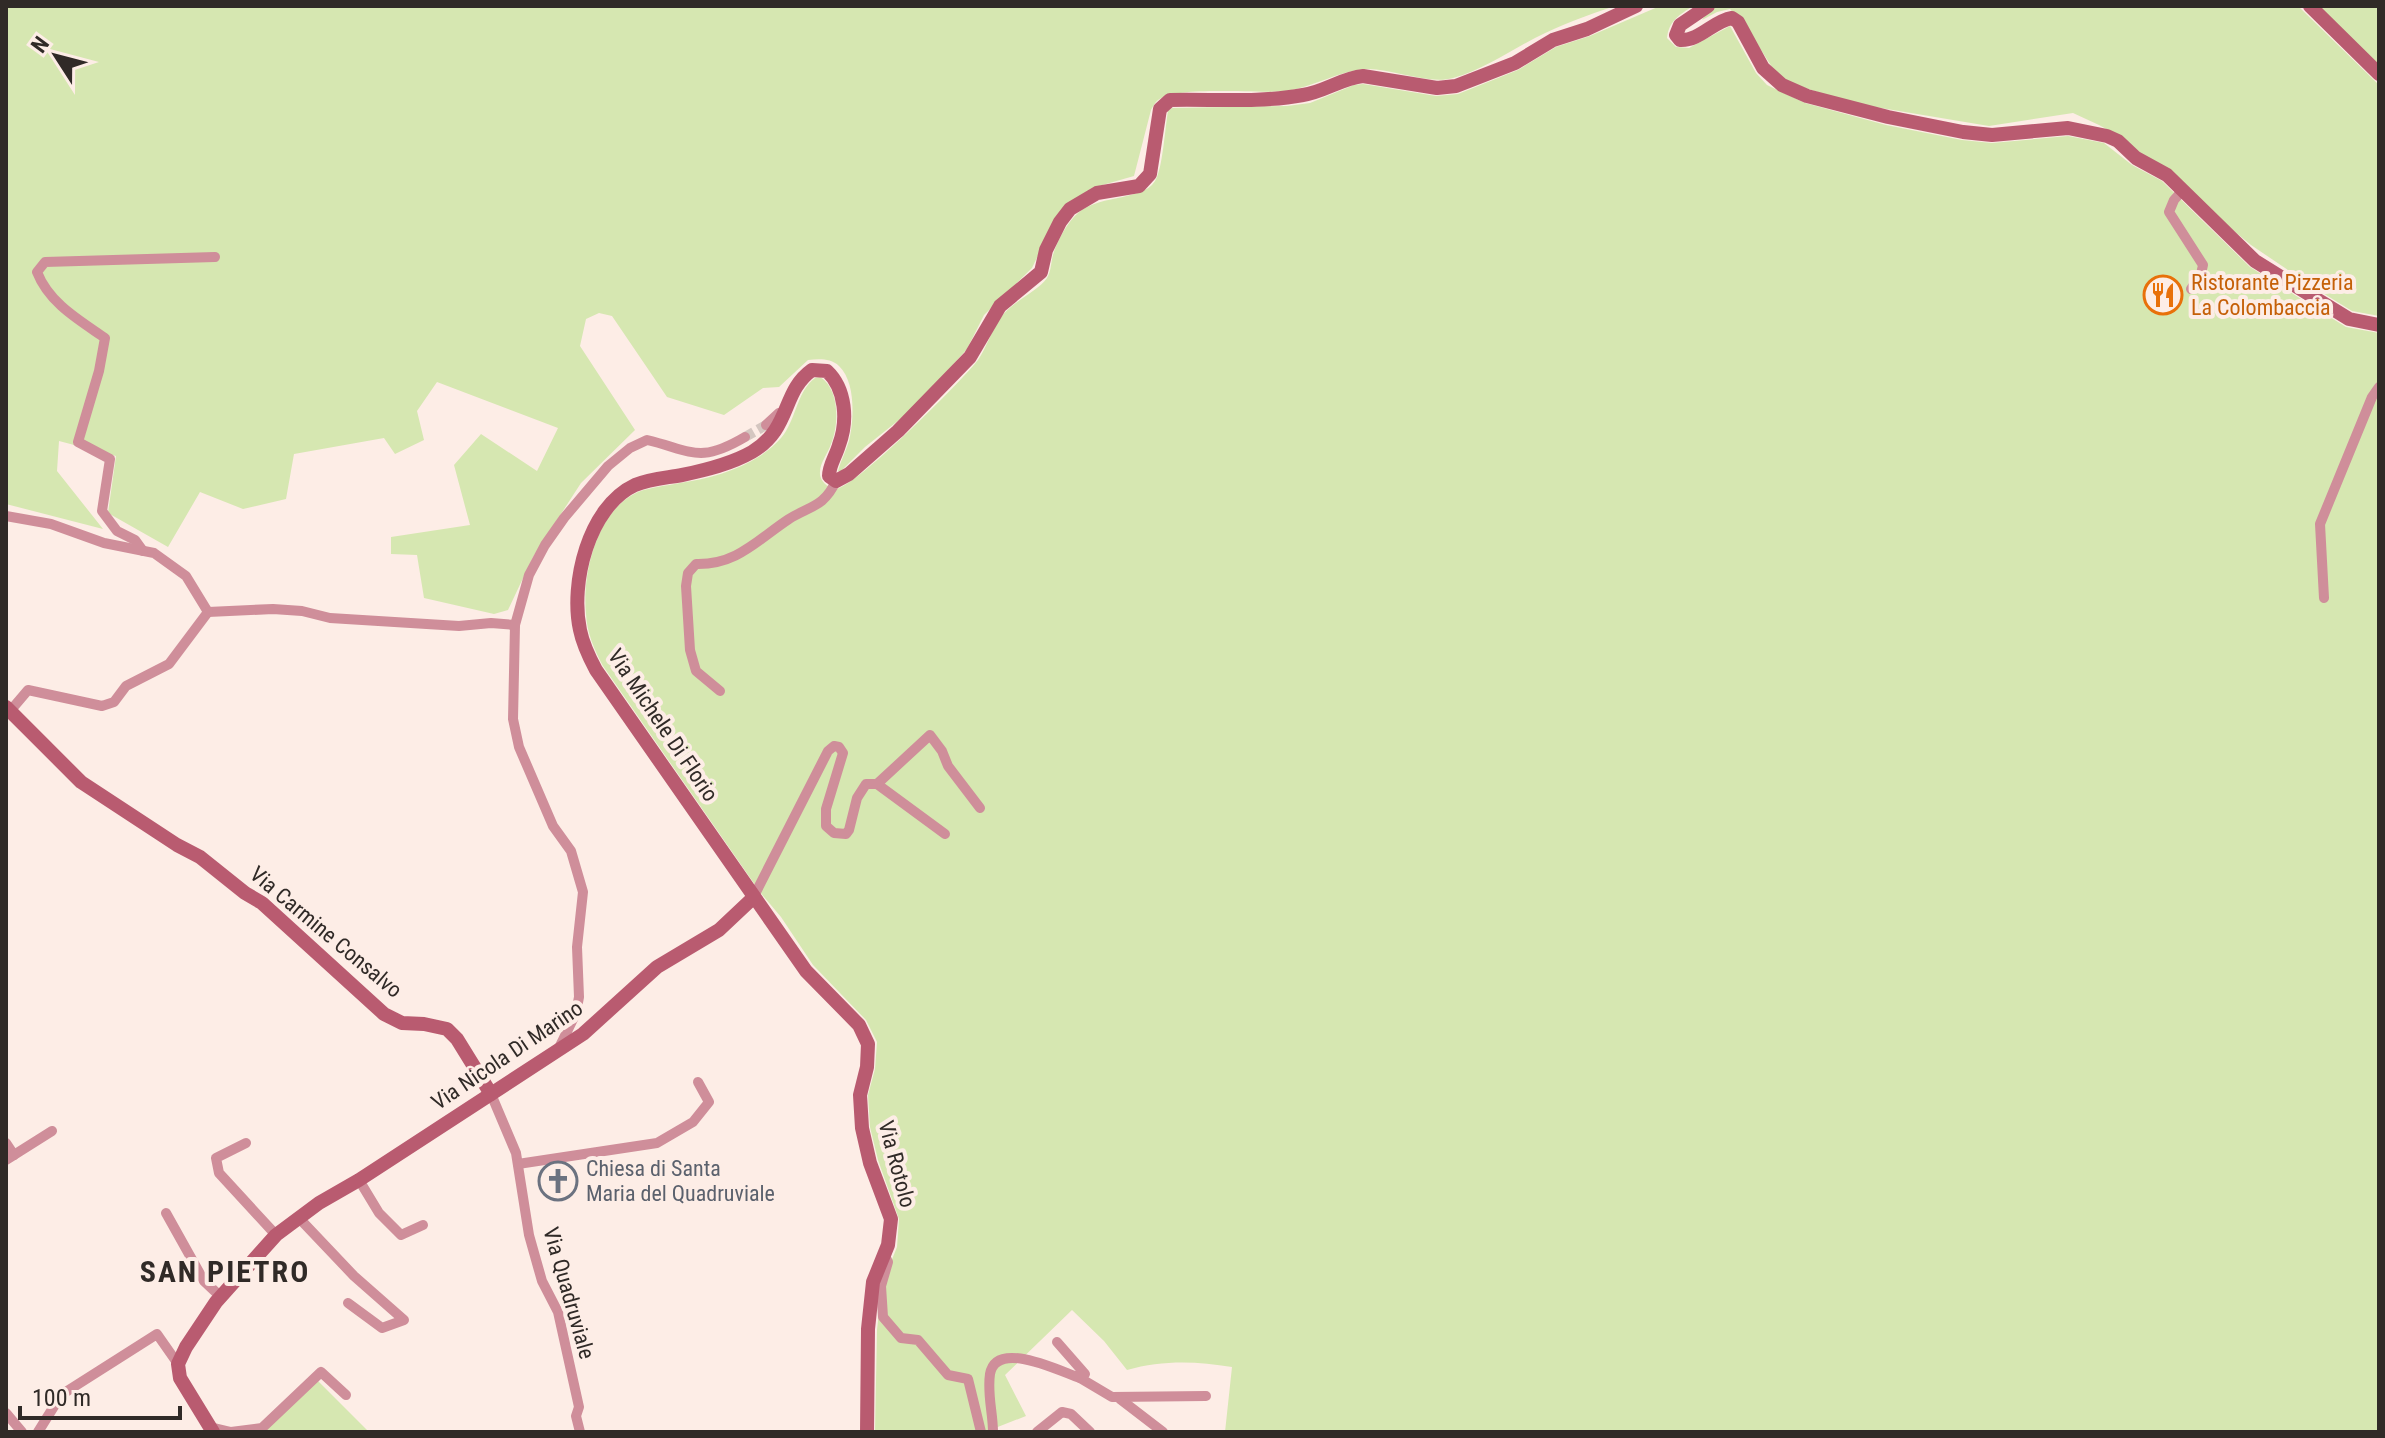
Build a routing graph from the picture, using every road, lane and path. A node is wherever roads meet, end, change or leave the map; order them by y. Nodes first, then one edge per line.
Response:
1 (1636, 6) edge
2 (1708, 6) edge
3 (2310, 6) edge
4 (2379, 74) edge
5 (2183, 190) junction
6 (215, 257) dead end
7 (2191, 289) dead end
8 (2379, 325) edge
9 (2379, 387) edge
10 (785, 414) junction
11 (766, 425) tunnel mouth
12 (745, 437) tunnel mouth
13 (836, 481) junction
14 (6, 516) edge
15 (143, 551) junction
16 (2324, 598) dead end
17 (208, 612) junction
18 (515, 625) junction
19 (720, 691) dead end
20 (8, 709) edge
21 (877, 784) junction
22 (980, 808) dead end
23 (945, 834) dead end
24 (753, 898) junction
25 (555, 1053) junction
26 (698, 1082) dead end
27 (491, 1094) junction
28 (52, 1131) dead end
29 (6, 1143) edge
30 (246, 1143) dead end
31 (10, 1157) edge
32 (518, 1164) junction
33 (359, 1180) junction
34 (166, 1213) dead end
35 (298, 1217) junction
36 (423, 1225) dead end
37 (276, 1235) junction
38 (884, 1255) junction
39 (221, 1297) junction
40 (348, 1303) dead end
41 (1057, 1342) dead end
42 (178, 1364) junction
43 (1080, 1378) junction
44 (346, 1395) dead end
45 (1206, 1396) dead end
46 (1119, 1398) junction
47 (6, 1413) edge
48 (212, 1429) edge
49 (22, 1432) edge
50 (38, 1432) edge
51 (580, 1432) edge
52 (867, 1432) edge
53 (981, 1432) edge
54 (993, 1432) edge
55 (1037, 1432) edge
56 (1090, 1432) edge
57 (1163, 1432) edge

1 - 13 street
2 - 5 street
3 - 4 street
5 - 7 street
5 - 8 street
6 - 15 street
9 - 16 street
10 - 11 street
10 - 13 street, Via Michele Di Florio
10 - 24 street, Via Michele Di Florio
12 - 18 street
13 - 19 street
14 - 15 street
15 - 17 street
17 - 18 street
17 - 20 street
18 - 25 street
20 - 27 street, Via Carmine Consalvo
21 - 22 street
21 - 23 street
21 - 24 street
24 - 25 street, Via Nicola Di Marino
24 - 38 street, Via Rotolo
25 - 27 street, Via Nicola Di Marino
26 - 32 street
27 - 32 street, Via Quadruviale
27 - 33 street, Via Nicola Di Marino
28 - 31 street
29 - 31 street
30 - 37 street
32 - 51 street, Via Quadruviale
33 - 35 street, Via Nicola Di Marino
33 - 36 street
34 - 39 street
35 - 37 street, Via Nicola Di Marino
35 - 40 street
37 - 39 street, Via Nicola Di Marino
38 - 52 street, Via Rotolo
38 - 53 street
39 - 42 street, Via Nicola Di Marino
41 - 43 street
42 - 48 street
42 - 50 street
43 - 46 street
43 - 54 street
44 - 48 street
45 - 46 street
46 - 57 street
47 - 49 street
55 - 56 street

